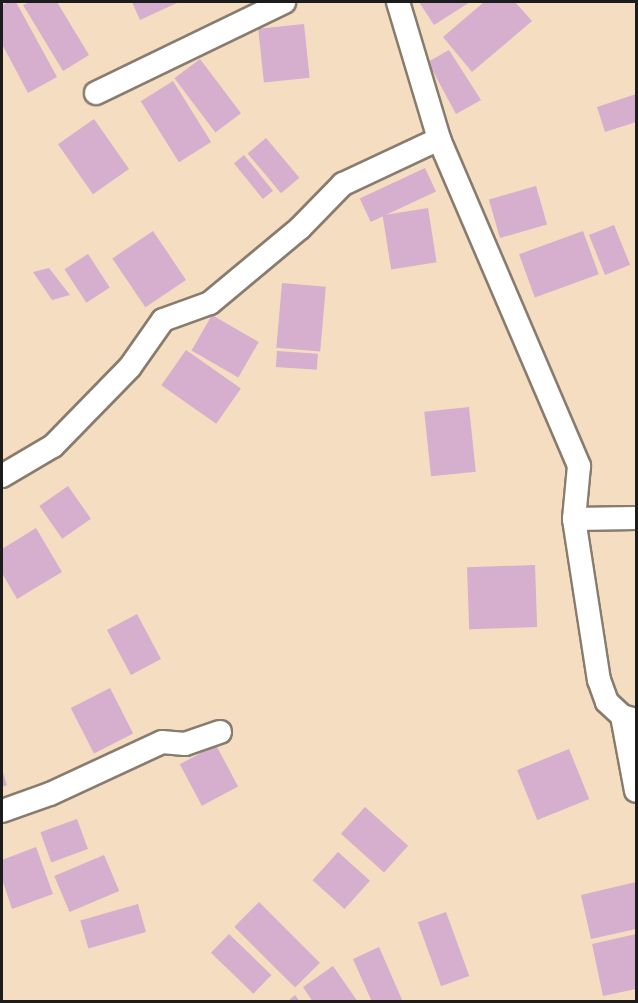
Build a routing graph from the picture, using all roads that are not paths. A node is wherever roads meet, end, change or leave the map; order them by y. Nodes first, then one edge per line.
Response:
1 (284, 2) edge
2 (398, 2) edge
3 (96, 93) dead end
4 (439, 139) junction
5 (2, 476) edge
6 (636, 518) edge
7 (574, 519) junction
8 (629, 718) edge
9 (220, 732) dead end
10 (636, 790) edge
11 (2, 811) edge

1 - 3 street
2 - 4 street
4 - 5 street
4 - 7 street
6 - 7 street
7 - 8 street
8 - 10 street
9 - 11 street

